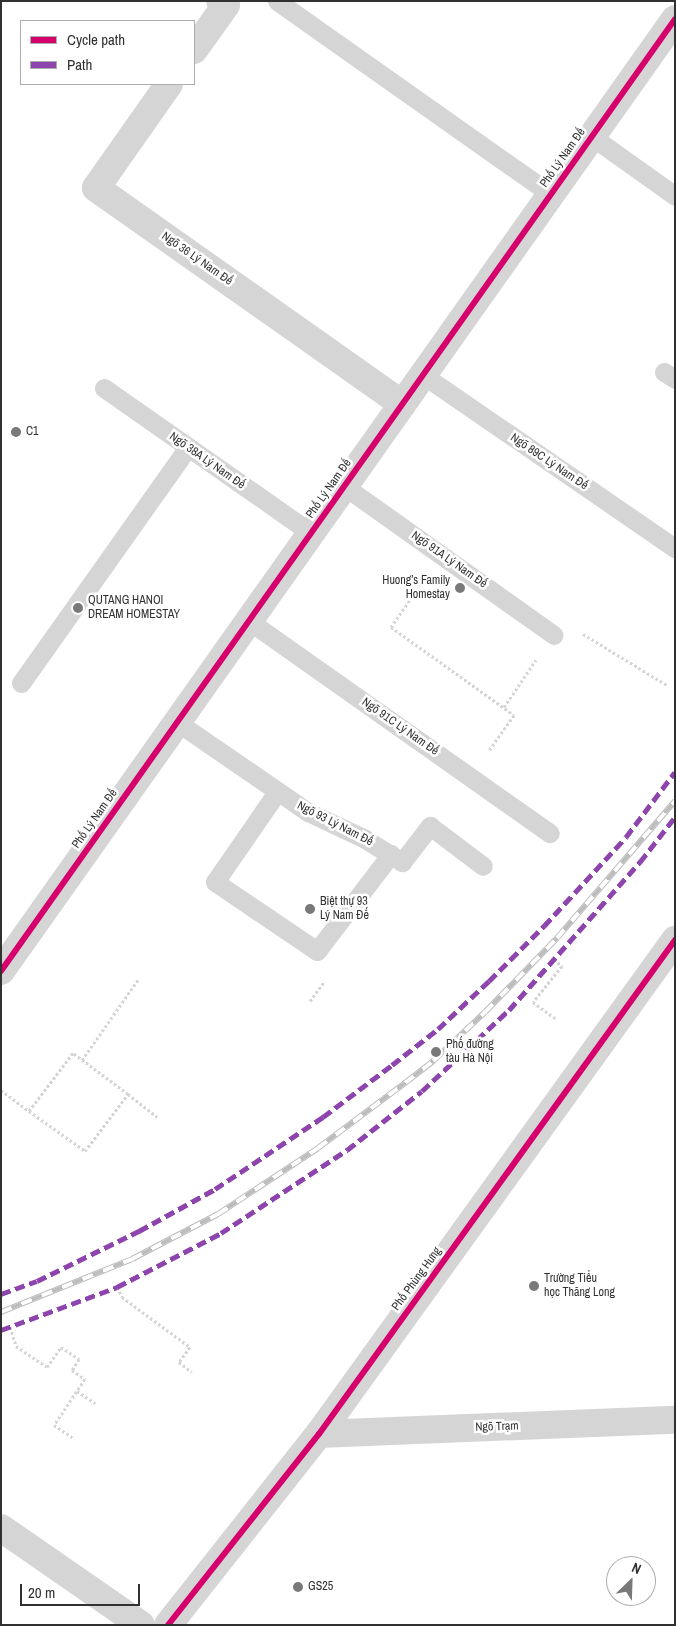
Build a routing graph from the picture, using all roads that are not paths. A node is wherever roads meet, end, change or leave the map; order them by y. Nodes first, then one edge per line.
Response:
1 (277, 2) edge
2 (223, 3) edge
3 (675, 19) edge
4 (195, 48) edge
5 (169, 85) edge
6 (591, 136) junction
7 (551, 194) junction
8 (675, 196) edge
9 (423, 375) junction
10 (104, 388) dead end
11 (402, 404) junction
12 (188, 447) junction
13 (344, 486) junction
14 (311, 533) junction
15 (675, 548) edge
16 (249, 621) junction
17 (554, 635) road end
18 (21, 683) dead end
19 (177, 722) junction
20 (277, 792) junction
21 (550, 833) dead end
22 (391, 854) junction
23 (483, 866) dead end
24 (675, 940) edge
25 (1, 971) edge
26 (675, 1420) edge
27 (319, 1434) junction
28 (1, 1528) edge
29 (141, 1625) edge
30 (168, 1625) edge

1 - 7 lane
2 - 4 street
3 - 6 street, Phố Lý Nam Đế
5 - 11 street, Ngõ 36 Lý Nam Đế
6 - 7 street, Phố Lý Nam Đế
6 - 8 lane
7 - 9 street, Phố Lý Nam Đế
9 - 11 street, Phố Lý Nam Đế
9 - 15 lane, Ngõ 89C Lý Nam Đế
10 - 12 lane, Ngõ 38A Lý Nam Đế
11 - 13 street, Phố Lý Nam Đế
12 - 14 lane, Ngõ 38A Lý Nam Đế
12 - 18 lane
13 - 14 street, Phố Lý Nam Đế
13 - 17 lane, Ngõ 91A Lý Nam Đế
14 - 16 street, Phố Lý Nam Đế
16 - 19 street, Phố Lý Nam Đế
16 - 21 lane, Ngõ 91C Lý Nam Đế
19 - 20 lane, Ngõ 93 Lý Nam Đế
19 - 25 street, Phố Lý Nam Đế
20 - 22 lane, Ngõ 93 Lý Nam Đế
20 - 22 lane
22 - 23 lane
24 - 27 street, Phố Phùng Hưng
26 - 27 street, Ngõ Trạm
27 - 30 street, Phố Phùng Hưng
28 - 29 street

